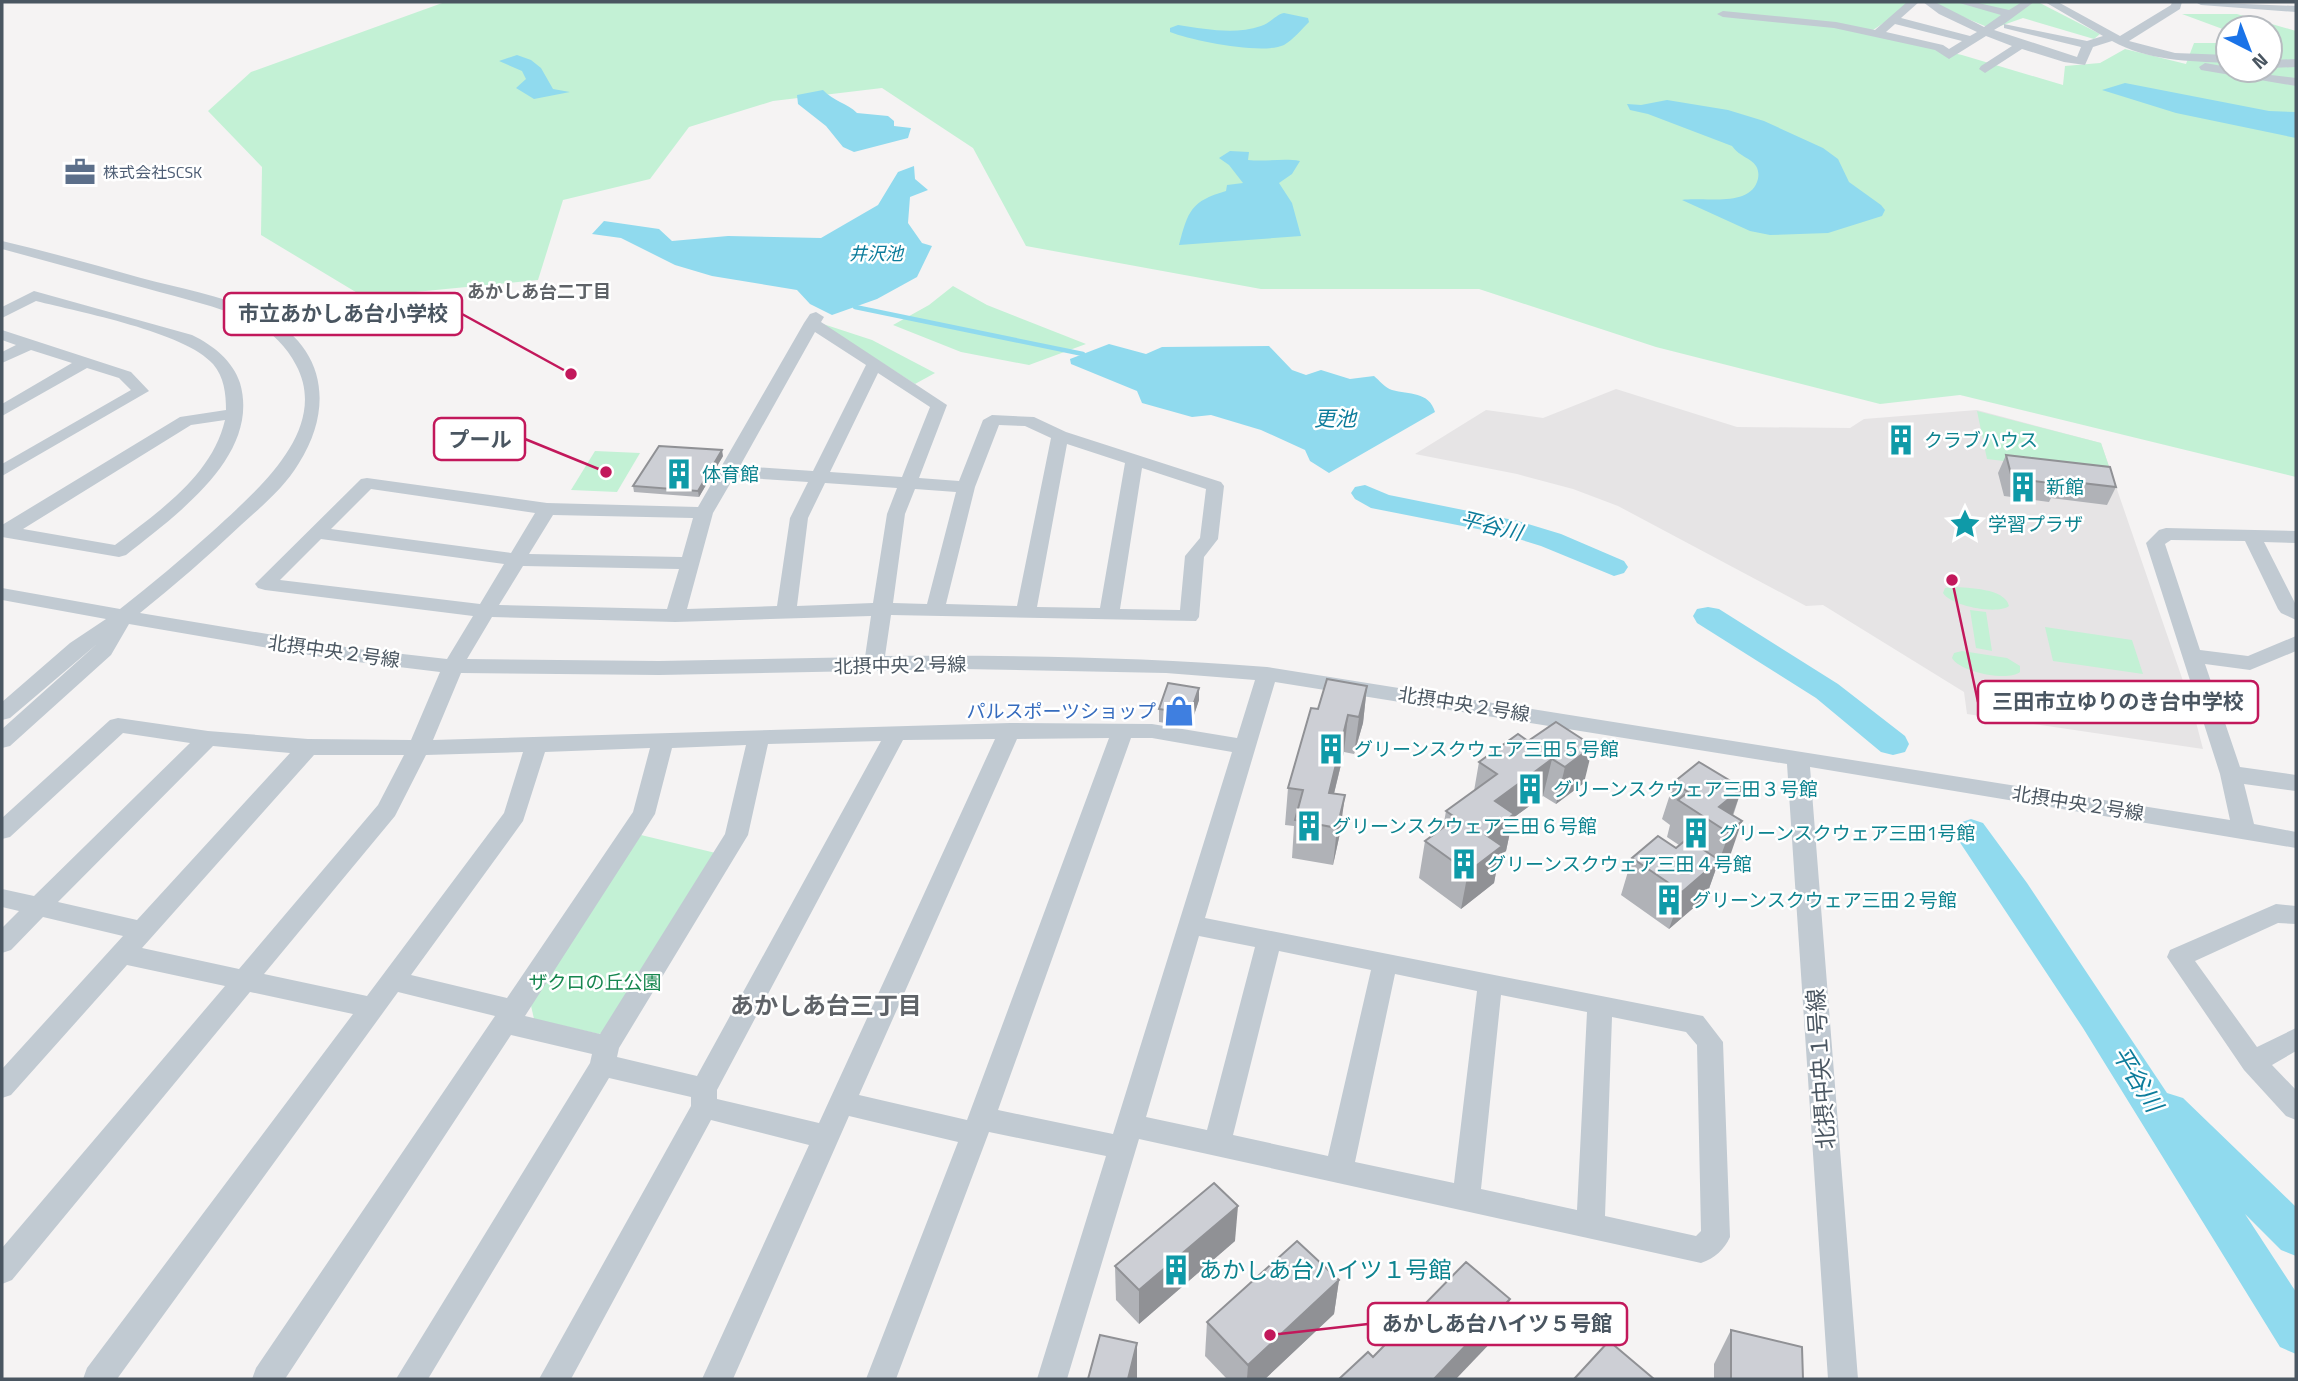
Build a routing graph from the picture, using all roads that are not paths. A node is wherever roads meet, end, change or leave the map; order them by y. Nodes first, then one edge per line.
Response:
1 (1913, 2) edge
2 (1928, 2) edge
3 (1961, 2) edge
4 (2050, 2) edge
5 (2177, 2) edge
6 (2201, 2) edge
7 (2273, 2) edge
8 (2025, 4) edge
9 (2296, 9) edge
10 (1723, 14) dead end
11 (1896, 14) junction
12 (2010, 14) junction
13 (1952, 18) junction
14 (2061, 26) dead end
15 (1992, 27) junction
16 (1934, 30) junction
17 (1877, 34) junction
18 (2112, 39) junction
19 (1972, 40) junction
20 (1917, 43) junction
21 (2022, 44) junction
22 (2088, 46) junction
23 (2214, 62) edge
24 (2195, 64) junction
25 (2214, 64) edge
26 (1985, 69) dead end
27 (2296, 82) edge
28 (2, 245) edge
29 (2, 313) edge
30 (2, 335) edge
31 (31, 343) junction
32 (2, 358) edge
33 (87, 361) junction
34 (875, 363) junction
35 (2, 411) edge
36 (237, 413) junction
37 (1059, 436) junction
38 (1134, 461) junction
39 (2, 471) edge
40 (730, 471) junction
41 (818, 477) junction
42 (910, 483) junction
43 (967, 487) junction
44 (547, 509) junction
45 (705, 513) junction
46 (4, 531) edge
47 (319, 533) junction
48 (2252, 536) junction
49 (2296, 537) edge
50 (516, 560) junction
51 (689, 563) junction
52 (2, 594) edge
53 (883, 608) junction
54 (935, 610) junction
55 (486, 611) junction
56 (1026, 612) junction
57 (786, 613) junction
58 (1109, 614) junction
59 (2296, 614) edge
60 (123, 617) junction
61 (675, 617) junction
62 (2296, 643) edge
63 (2190, 655) junction
64 (874, 665) junction
65 (453, 666) junction
66 (1267, 674) junction
67 (2, 713) edge
68 (1010, 730) junction
69 (1123, 730) junction
70 (896, 733) junction
71 (208, 738) junction
72 (759, 738) junction
73 (2, 741) edge
74 (663, 741) junction
75 (536, 744) junction
76 (308, 747) junction
77 (1246, 747) junction
78 (419, 748) junction
79 (1798, 758) junction
80 (2231, 774) junction
81 (2296, 783) edge
82 (2, 831) edge
83 (2244, 831) junction
84 (2296, 840) edge
85 (2, 898) edge
86 (38, 906) junction
87 (2296, 915) edge
88 (1193, 925) junction
89 (142, 931) junction
90 (1269, 942) junction
91 (2, 943) edge
92 (122, 954) junction
93 (1384, 963) junction
94 (246, 980) junction
95 (393, 981) junction
96 (1490, 984) junction
97 (1600, 1007) junction
98 (374, 1008) junction
99 (511, 1017) junction
100 (2296, 1040) edge
101 (604, 1055) junction
102 (2253, 1062) junction
103 (2, 1087) edge
104 (704, 1098) junction
105 (841, 1104) junction
106 (2296, 1108) edge
107 (978, 1126) junction
108 (1127, 1136) junction
109 (827, 1137) junction
110 (1217, 1144) junction
111 (1339, 1171) junction
112 (1466, 1198) junction
113 (1590, 1226) junction
114 (2, 1270) edge
115 (98, 1379) edge
116 (267, 1379) edge
117 (411, 1379) edge
118 (554, 1379) edge
119 (717, 1379) edge
120 (881, 1379) edge
121 (1052, 1379) edge
122 (1843, 1379) edge

1 - 11 street
2 - 13 street
3 - 12 street
4 - 18 street
5 - 18 street
6 - 9 street
7 - 9 street
8 - 12 street
8 - 14 street
10 - 17 street
11 - 16 street
11 - 17 street
12 - 15 street
13 - 15 street
13 - 16 street
15 - 19 street
15 - 21 street
15 - 22 street
16 - 19 street
16 - 20 street
17 - 20 street
18 - 22 street
18 - 23 street
18 - 24 street
19 - 20 street
21 - 22 street
21 - 26 street
24 - 25 street
24 - 27 street
28 - 60 street
29 - 36 street
30 - 31 street
31 - 32 street
31 - 33 street
33 - 35 street
33 - 39 street
34 - 40 street
34 - 41 street
34 - 42 street
36 - 46 street
36 - 46 street
37 - 38 street
37 - 43 street
37 - 56 street
38 - 58 street
38 - 58 street
40 - 41 street
40 - 45 street
41 - 42 street
41 - 57 street
42 - 43 street
42 - 53 street
43 - 54 street
44 - 45 street
44 - 47 street
44 - 50 street
45 - 51 street
47 - 50 street
47 - 55 street
48 - 49 street
48 - 59 street
48 - 63 street
50 - 51 street
50 - 55 street
51 - 61 street
52 - 60 street, 北摂中央２号線
53 - 54 street
53 - 57 street
53 - 64 street
54 - 56 street
55 - 61 street
55 - 65 street
56 - 58 street
57 - 61 street
60 - 65 street, 北摂中央２号線
60 - 67 street
60 - 73 street
62 - 63 street
63 - 80 street
64 - 65 street, 北摂中央２号線
64 - 66 street, 北摂中央２号線
65 - 78 street
66 - 77 street
66 - 79 street, 北摂中央２号線
68 - 69 street
68 - 70 street
68 - 105 street
69 - 77 street
69 - 107 street
70 - 72 street
70 - 104 street
71 - 76 street
71 - 82 street
71 - 86 street
72 - 74 street
72 - 101 street
74 - 75 street
74 - 99 street
75 - 78 street
75 - 95 street
76 - 78 street
76 - 89 street
77 - 88 street
78 - 94 street
79 - 83 street, 北摂中央２号線
79 - 122 street, 北摂中央１号線
80 - 81 street
80 - 83 street
83 - 84 street, 北摂中央２号線
85 - 86 street
86 - 89 street
86 - 91 street
87 - 102 street
88 - 90 street
88 - 108 street
89 - 92 street
90 - 93 street
90 - 110 street
92 - 94 street
92 - 103 street
93 - 96 street
93 - 111 street
94 - 98 street
94 - 114 street
95 - 98 street
95 - 99 street
96 - 97 street
96 - 112 street
97 - 113 street
97 - 113 street
98 - 115 street
99 - 101 street
99 - 116 street
100 - 102 street
101 - 104 street
101 - 117 street
102 - 106 street
104 - 109 street
104 - 118 street
105 - 107 street
105 - 109 street
107 - 108 street
107 - 120 street
108 - 110 street
108 - 121 street
109 - 119 street
110 - 111 street
111 - 112 street
112 - 113 street

